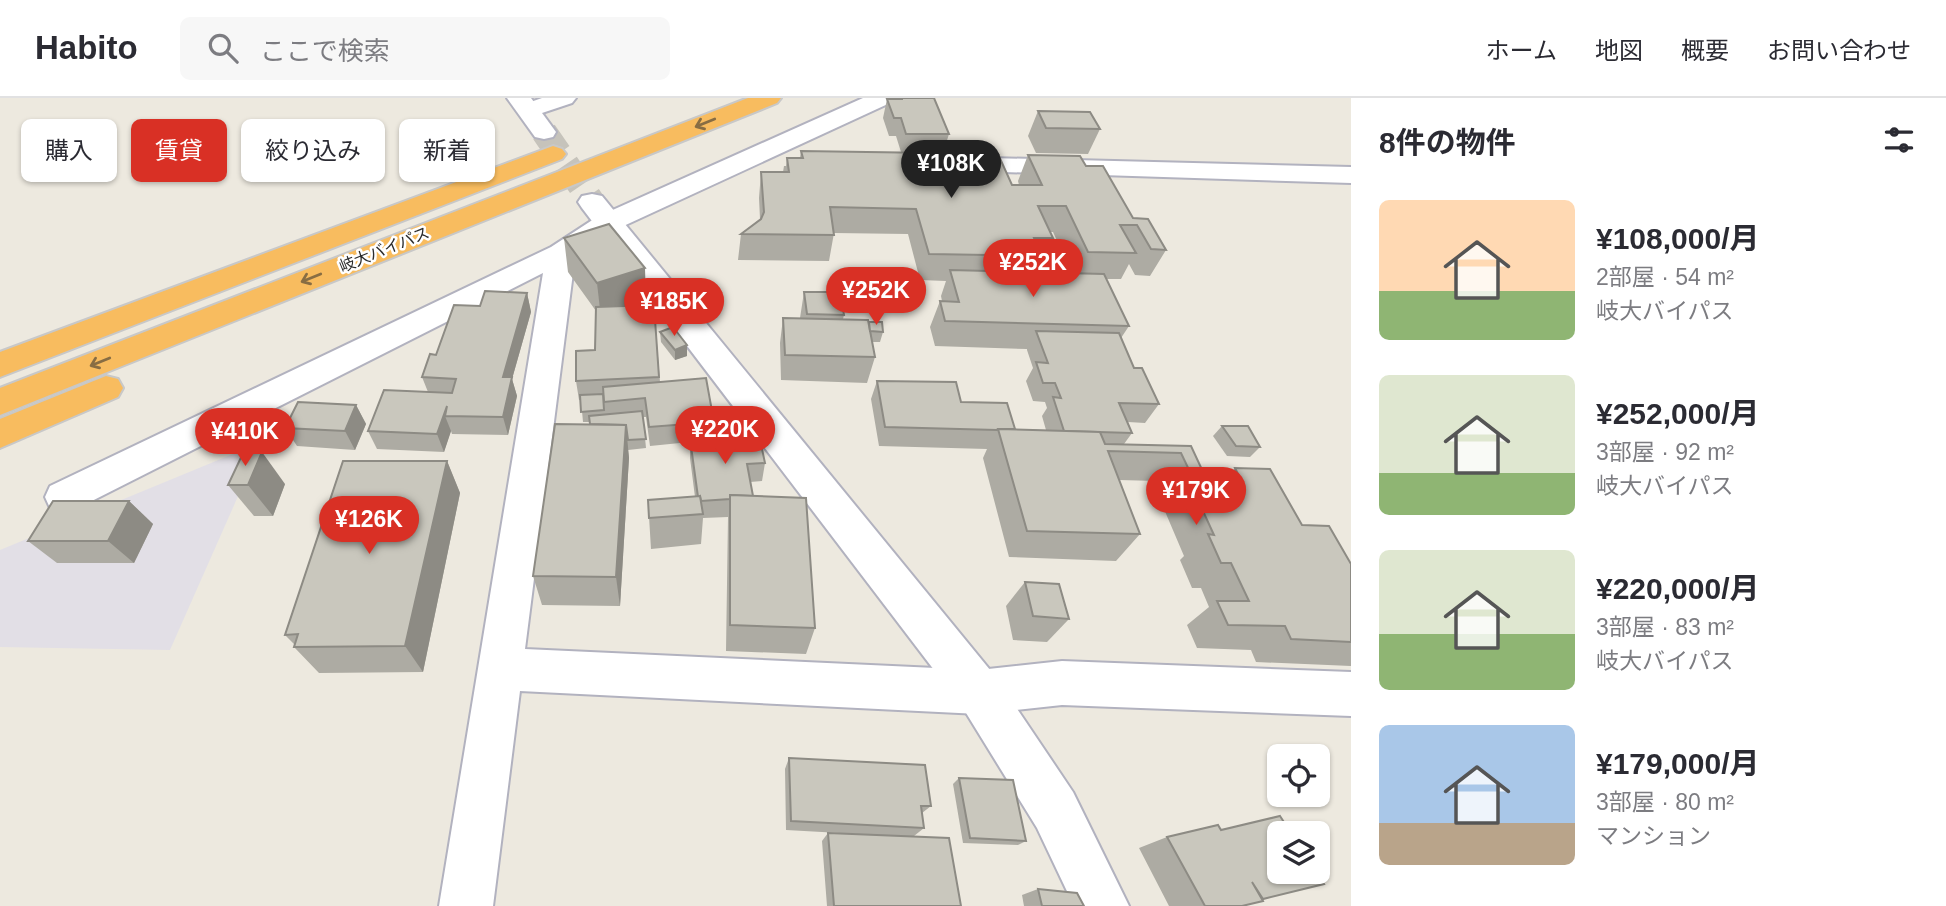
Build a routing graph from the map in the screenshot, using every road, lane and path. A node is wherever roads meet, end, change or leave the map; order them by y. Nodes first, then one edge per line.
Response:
1 (564, 98) edge
2 (699, 98) edge
3 (769, 98) edge
4 (882, 98) edge
5 (525, 104) edge
6 (638, 122) dead end
7 (544, 132) tunnel mouth
8 (575, 146) dead end
9 (747, 160) junction
10 (802, 161) edge
11 (926, 164) edge
12 (1351, 175) edge
13 (600, 213) junction
14 (561, 253) junction
15 (11, 351) edge
16 (42, 400) junction
17 (0, 402) edge
18 (0, 434) edge
19 (64, 497) dead end
20 (500, 669) junction
21 (979, 692) junction
22 (1351, 694) edge
23 (466, 906) edge
24 (1102, 906) edge

1 - 5 street
2 - 6 highway
3 -> 16 highway
4 - 9 street
5 - 7 street
8 - 15 highway
9 - 10 street
9 - 13 street
11 - 12 street
13 - 14 street
13 - 21 street
14 - 19 street
14 - 20 street
16 - 17 highway
16 - 18 highway
20 - 21 street
20 - 23 street
21 - 22 street
21 - 24 street

